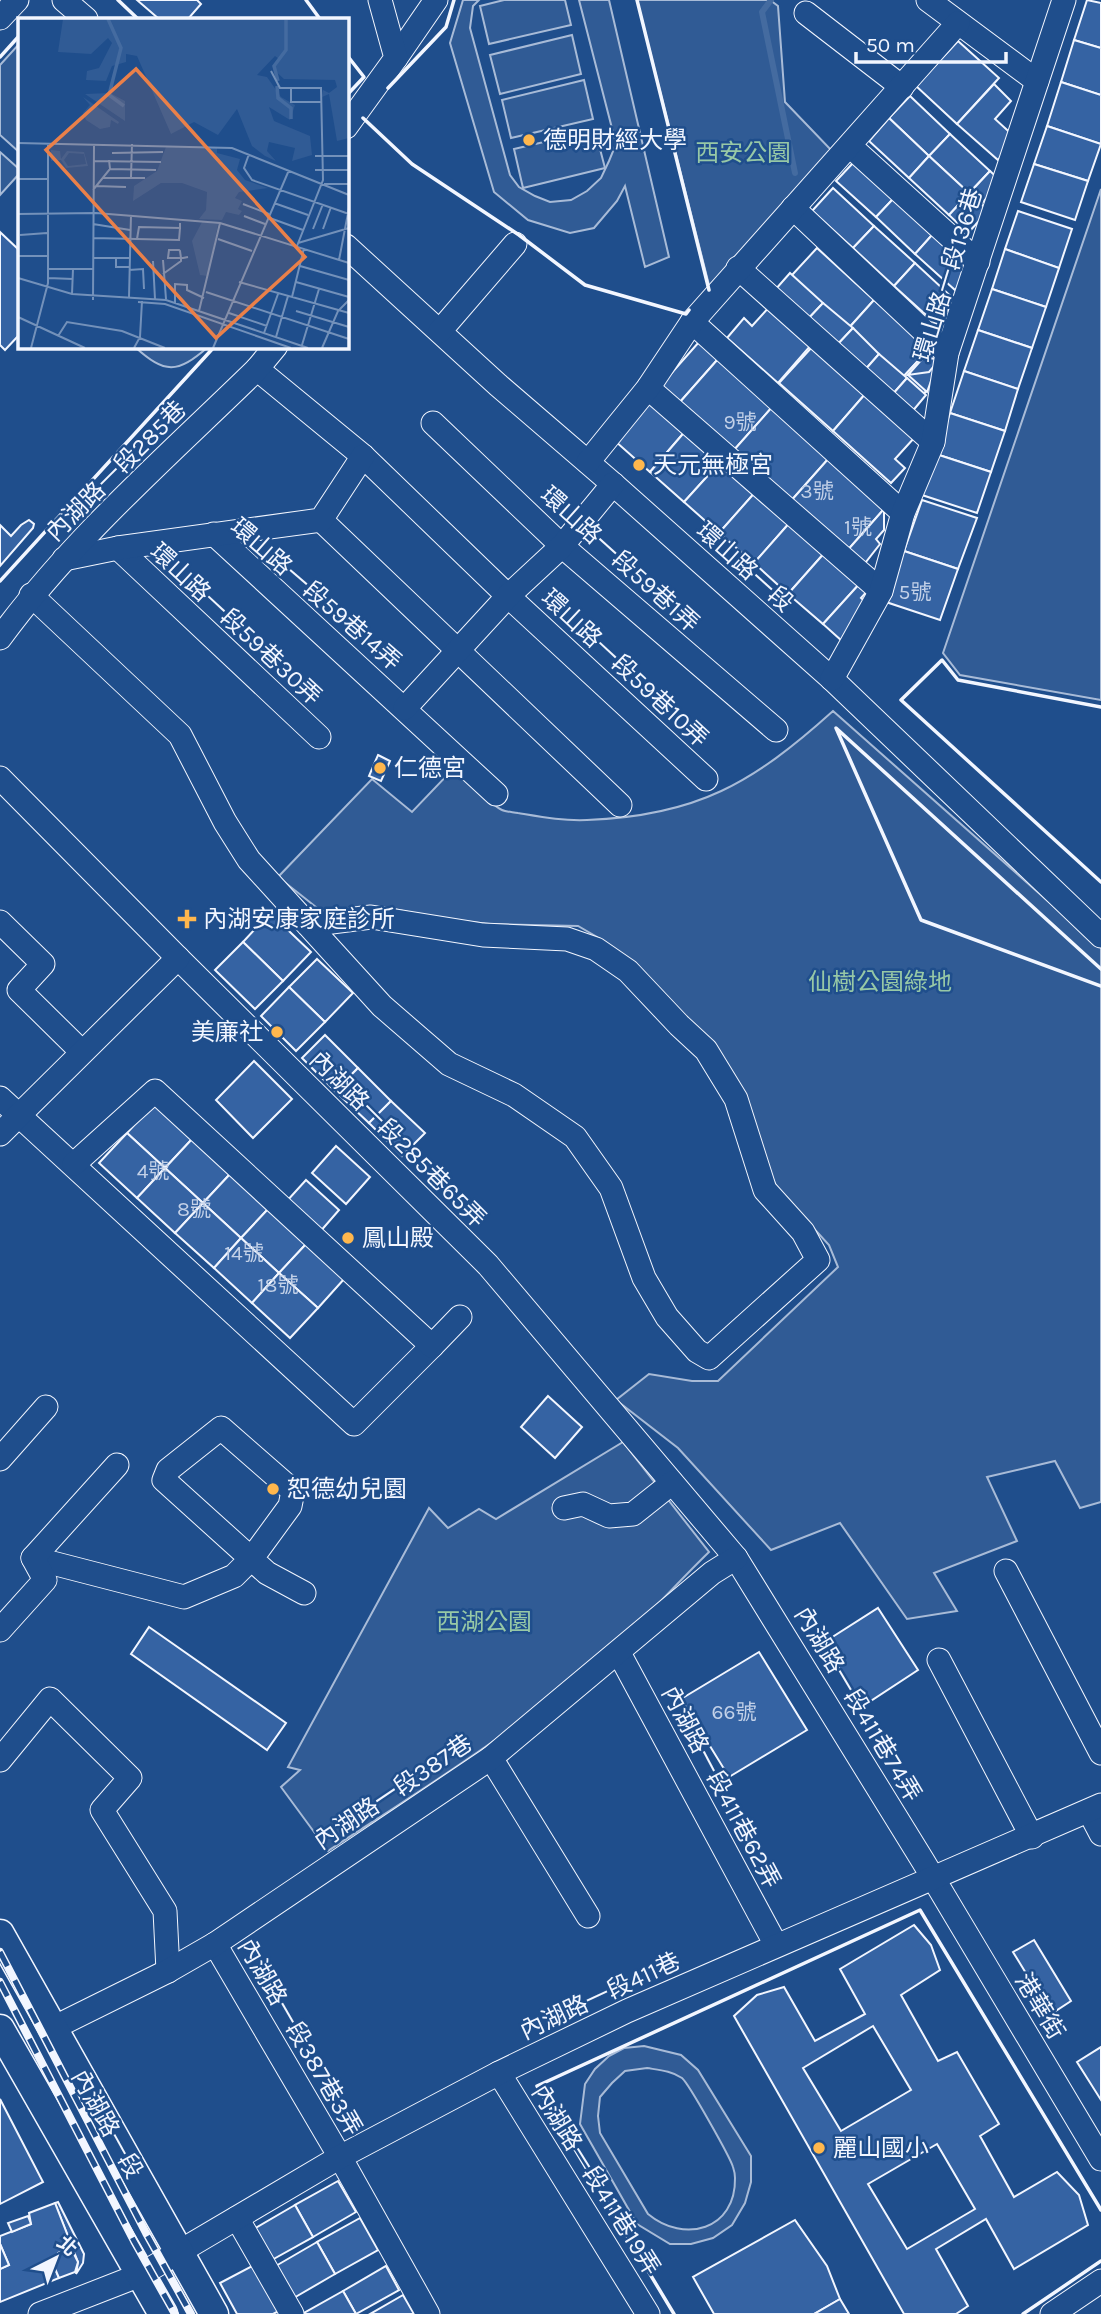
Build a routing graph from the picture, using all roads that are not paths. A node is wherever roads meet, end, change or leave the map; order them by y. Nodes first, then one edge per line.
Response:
1 (17, 0) edge
2 (64, 0) edge
3 (380, 0) edge
4 (436, 0) edge
5 (928, 0) edge
6 (1061, 2) edge
7 (806, 13) dead end
8 (0, 18) edge
9 (85, 18) edge
10 (958, 23) junction
11 (396, 58) junction
12 (1037, 81) junction
13 (902, 87) junction
14 (348, 124) edge
15 (850, 145) junction
16 (793, 208) junction
17 (515, 244) dead end
18 (350, 255) edge
19 (978, 262) junction
20 (738, 268) junction
21 (692, 322) junction
22 (440, 331) junction
23 (274, 348) edge
24 (947, 353) junction
25 (257, 369) junction
26 (648, 388) junction
27 (433, 423) dead end
28 (933, 442) junction
29 (363, 456) junction
30 (588, 462) junction
31 (613, 484) junction
32 (903, 513) junction
33 (321, 520) junction
34 (215, 534) junction
35 (562, 545) junction
36 (118, 548) junction
37 (64, 559) junction
38 (881, 591) junction
39 (31, 595) junction
40 (508, 596) junction
41 (0, 638) edge
42 (458, 649) junction
43 (832, 679) junction
44 (405, 708) junction
45 (776, 730) dead end
46 (319, 737) dead end
47 (0, 778) edge
48 (706, 779) dead end
49 (496, 794) dead end
50 (620, 804) dead end
51 (0, 922) edge
52 (308, 925) junction
53 (1101, 936) edge
54 (178, 958) junction
55 (82, 1052) junction
56 (0, 1098) edge
57 (19, 1115) junction
58 (0, 1134) edge
59 (74, 1164) junction
60 (460, 1317) dead end
61 (432, 1346) junction
62 (46, 1407) dead end
63 (0, 1459) edge
64 (117, 1465) dead end
65 (672, 1483) junction
66 (564, 1508) dead end
67 (33, 1558) junction
68 (252, 1558) junction
69 (736, 1558) junction
70 (1006, 1571) dead end
71 (304, 1593) dead end
72 (0, 1629) edge
73 (619, 1653) junction
74 (939, 1660) dead end
75 (1101, 1753) edge
76 (491, 1758) junction
77 (0, 1760) edge
78 (1095, 1808) edge
79 (1101, 1833) edge
80 (1032, 1837) junction
81 (932, 1879) junction
82 (588, 1916) dead end
83 (0, 1934) edge
84 (215, 1944) junction
85 (776, 1945) junction
86 (168, 1971) junction
87 (52, 2028) junction
88 (0, 2029) edge
89 (499, 2073) junction
90 (340, 2157) junction
91 (1101, 2159) edge
92 (237, 2218) junction
93 (178, 2251) junction
94 (140, 2275) junction
95 (1101, 2281) edge
96 (40, 2314) edge
97 (163, 2314) edge
98 (214, 2314) edge
99 (292, 2314) edge
100 (428, 2314) edge
101 (648, 2314) edge
102 (1052, 2314) edge

1 - 8 street
2 - 9 street
3 - 11 street
4 - 11 street
5 - 10 street
6 - 12 street, 環山路一段136巷
7 - 13 street
10 - 12 street
10 - 13 street
11 - 14 street
12 - 19 street, 環山路一段136巷
13 - 15 street
15 - 16 street
15 - 19 street
16 - 20 street
16 - 24 street
17 - 22 street
18 - 22 street, 環山路一段
19 - 24 street, 環山路一段136巷
20 - 21 street
20 - 28 street
21 - 26 street
21 - 32 street
22 - 30 street, 環山路一段
23 - 25 street, 內湖路一段285巷
24 - 28 street, 環山路一段136巷
25 - 29 street, 環山路一段59巷10弄
25 - 37 street, 內湖路一段285巷
26 - 30 street
26 - 38 street
27 - 35 street, 環山路一段59巷1弄
28 - 32 street, 環山路一段136巷
29 - 33 street
29 - 40 street, 環山路一段59巷10弄
30 - 31 street, 環山路一段
31 - 35 street
31 - 43 street, 環山路一段
32 - 38 street, 環山路一段136巷
33 - 34 street
33 - 42 street
34 - 36 street, 環山路一段59巷14弄
34 - 44 street, 環山路一段59巷14弄
35 - 40 street
35 - 45 street, 環山路一段59巷1弄
36 - 37 street, 環山路一段59巷14弄
36 - 46 street, 環山路一段59巷30弄
37 - 39 street, 內湖路一段285巷
38 - 43 street, 環山路一段136巷
39 - 41 street, 內湖路一段285巷
39 - 52 street
40 - 42 street
40 - 48 street, 環山路一段59巷10弄
42 - 44 street
42 - 50 street
43 - 53 street, 環山路一段
44 - 49 street, 環山路一段59巷14弄
47 - 54 street, 內湖路一段285巷65弄
51 - 55 street
52 - 52 street
54 - 55 street
54 - 65 street, 內湖路一段285巷65弄
55 - 57 street
56 - 57 street
57 - 58 street
57 - 59 street
59 - 61 street
59 - 61 street
60 - 61 street
62 - 63 street
64 - 67 street
65 - 66 street
65 - 69 street, 內湖路一段285巷65弄
67 - 68 street
67 - 72 street
68 - 68 street
68 - 71 street
69 - 73 street, 內湖路一段387巷
69 - 81 street, 內湖路一段411巷74弄
70 - 75 street
73 - 76 street, 內湖路一段387巷
73 - 85 street, 內湖路一段411巷62弄
74 - 80 street
76 - 82 street
76 - 84 street, 內湖路一段387巷
77 - 86 street
78 - 79 street
78 - 80 street, 內湖路一段411巷
80 - 81 street, 內湖路一段411巷
81 - 85 street, 內湖路一段411巷
81 - 91 street, 港華街
83 - 87 main road, 內湖路一段
84 - 86 street, 內湖路一段387巷
84 - 90 street, 內湖路一段387巷3弄
85 - 89 street, 內湖路一段411巷
86 - 87 street, 內湖路一段387巷
87 - 93 main road, 內湖路一段
88 - 94 main road, 內湖路一段
89 - 90 street, 內湖路一段411巷
89 - 101 street, 內湖路一段411巷19弄
90 - 92 street, 內湖路一段411巷
90 - 100 street, 內湖路一段387巷3弄
92 - 93 street, 內湖路一段411巷
92 - 99 street
93 - 94 street, 內湖路一段411巷
93 - 98 main road, 內湖路一段
94 - 96 street, 內湖路一段411巷
94 - 97 main road, 內湖路一段
95 - 102 street

